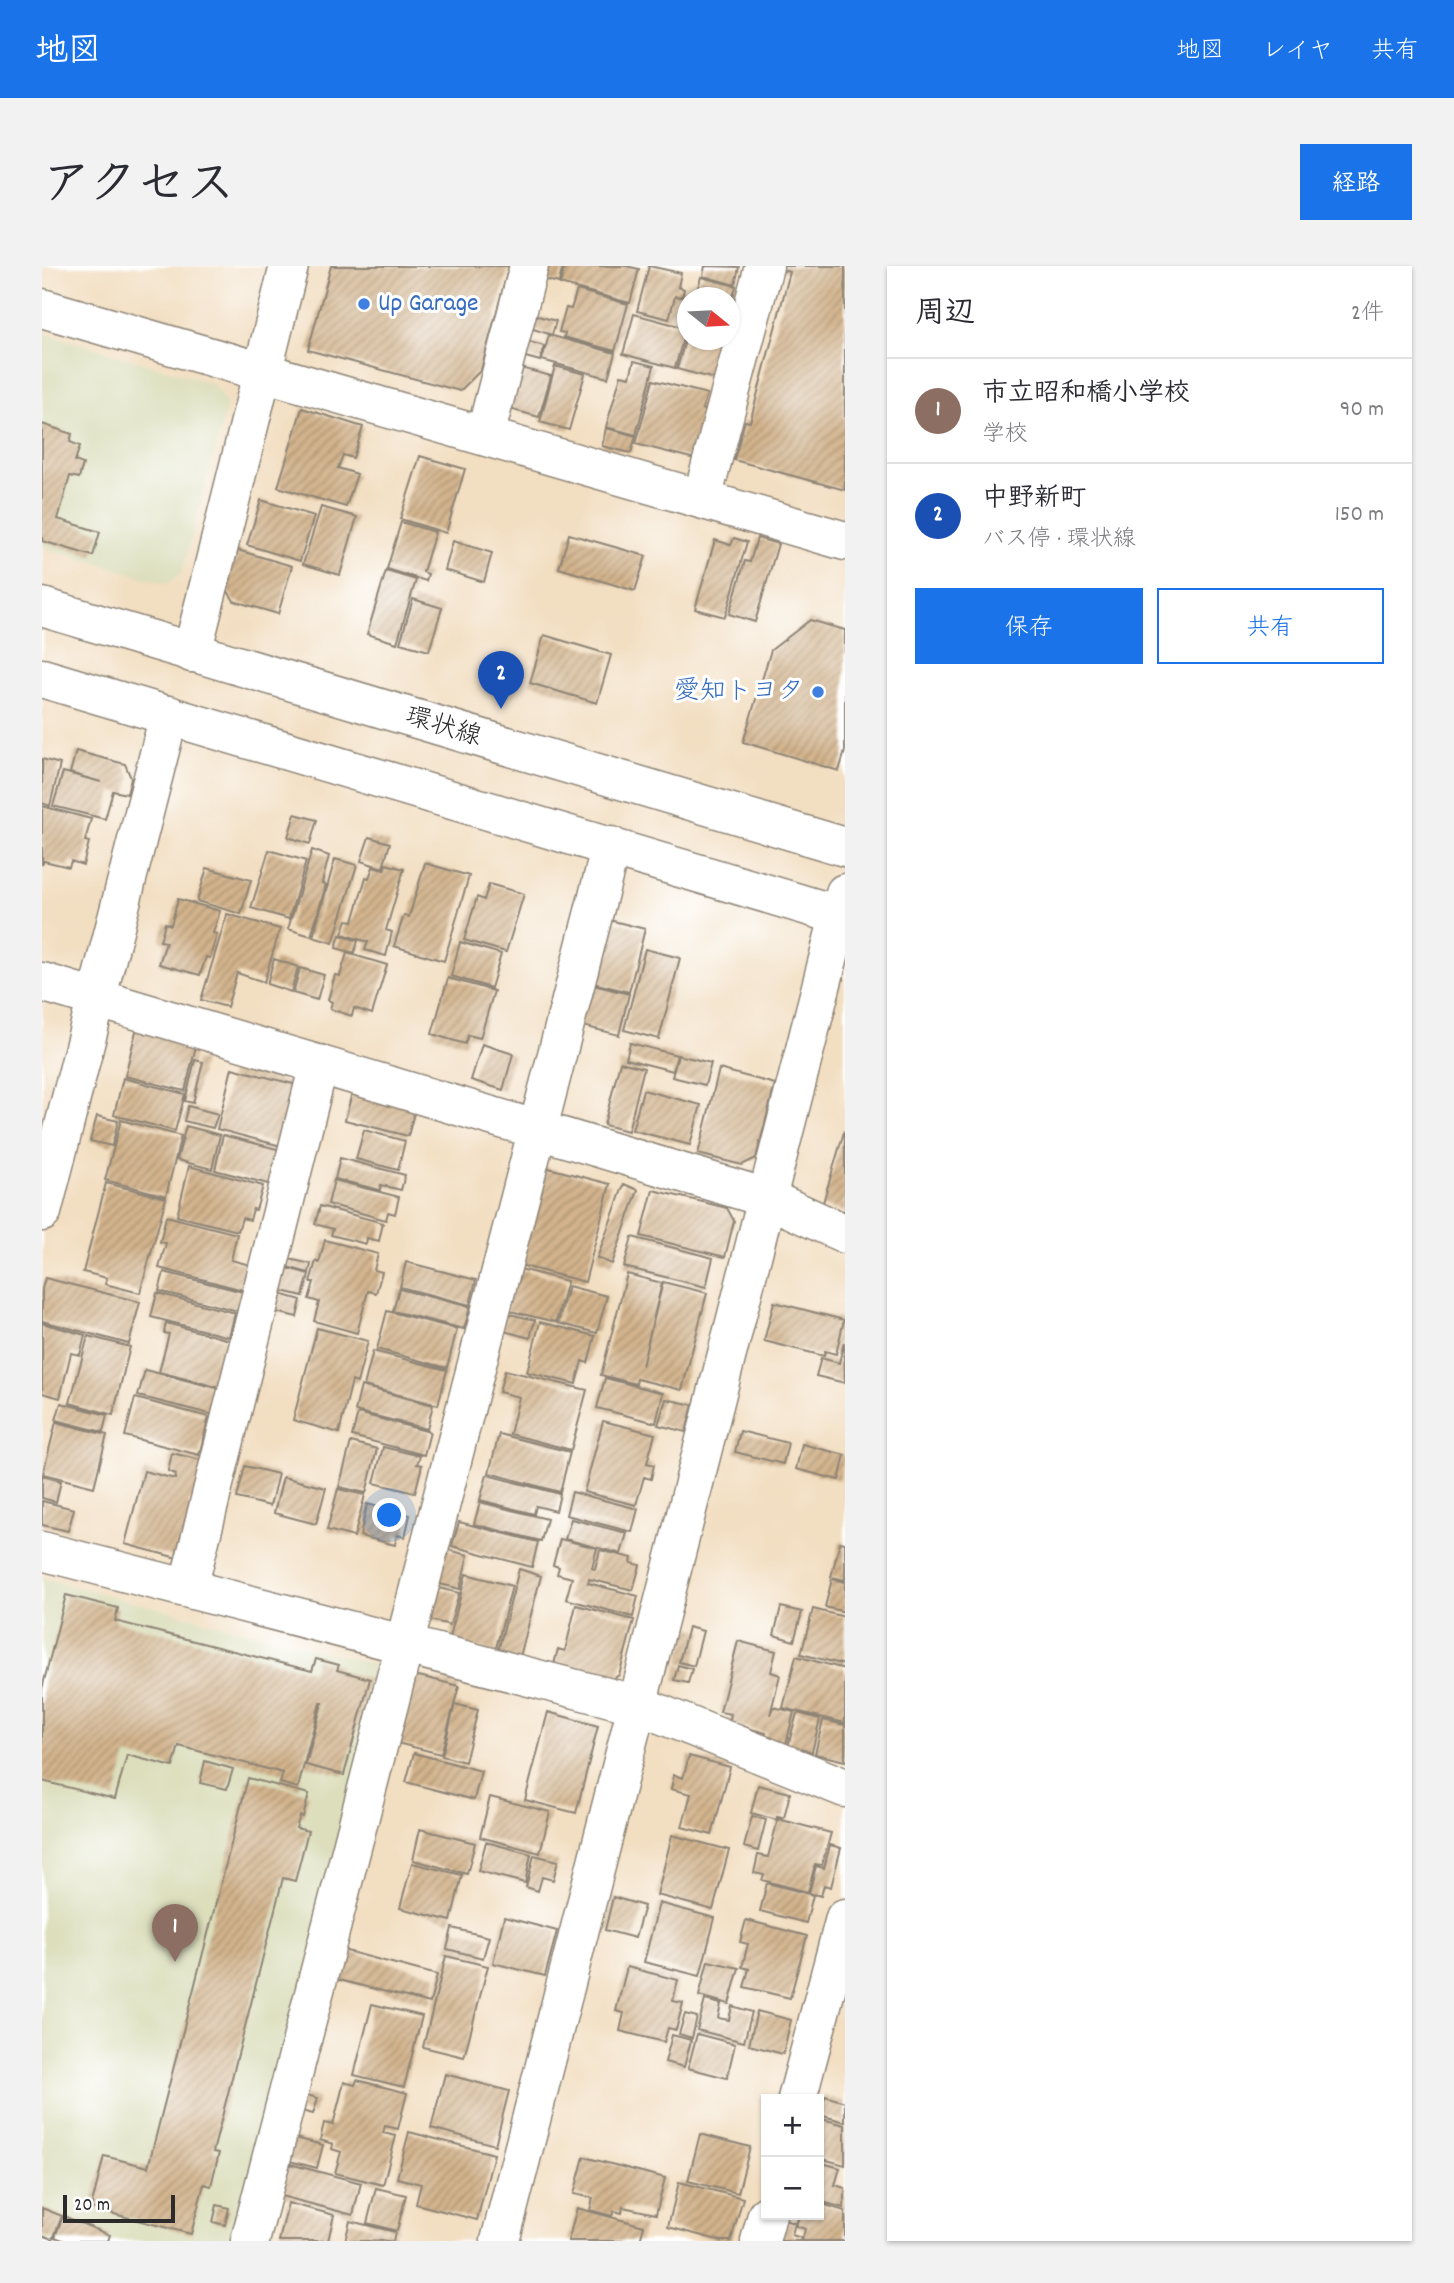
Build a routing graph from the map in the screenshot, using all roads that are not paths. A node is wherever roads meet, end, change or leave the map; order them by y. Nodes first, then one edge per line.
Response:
1 (289, 266) edge
2 (529, 266) edge
3 (764, 266) edge
4 (42, 308) edge
5 (261, 371) junction
6 (485, 436) junction
7 (702, 499) junction
8 (845, 541) edge
9 (42, 607) edge
10 (192, 653) junction
11 (42, 678) edge
12 (169, 715) junction
13 (611, 846) junction
14 (845, 847) edge
15 (843, 908) edge
16 (42, 982) edge
17 (97, 998) junction
18 (319, 1064) junction
19 (537, 1129) junction
20 (767, 1198) junction
21 (42, 1212) edge
22 (845, 1234) edge
23 (42, 1551) edge
24 (188, 1588) junction
25 (404, 1644) junction
26 (638, 1705) junction
27 (845, 1788) edge
28 (845, 1918) edge
29 (798, 2094) edge
30 (766, 2220) edge
31 (250, 2241) edge
32 (500, 2241) edge
33 (760, 2241) edge

1 - 5 street
2 - 6 street
3 - 7 street
4 - 5 street
5 - 6 street
5 - 10 street
6 - 7 street
7 - 8 street
9 - 10 street, 環状線
10 - 14 street, 環状線
11 - 12 street
12 - 13 street
12 - 17 street
13 - 15 street
13 - 19 street
15 - 20 street
16 - 17 street
17 - 18 street
17 - 21 street
18 - 19 street
18 - 24 street
19 - 20 street
19 - 25 street
20 - 22 street
20 - 26 street
23 - 24 street
24 - 25 street
25 - 26 street
25 - 31 street
26 - 27 street
26 - 32 street
28 - 29 street
30 - 33 street

